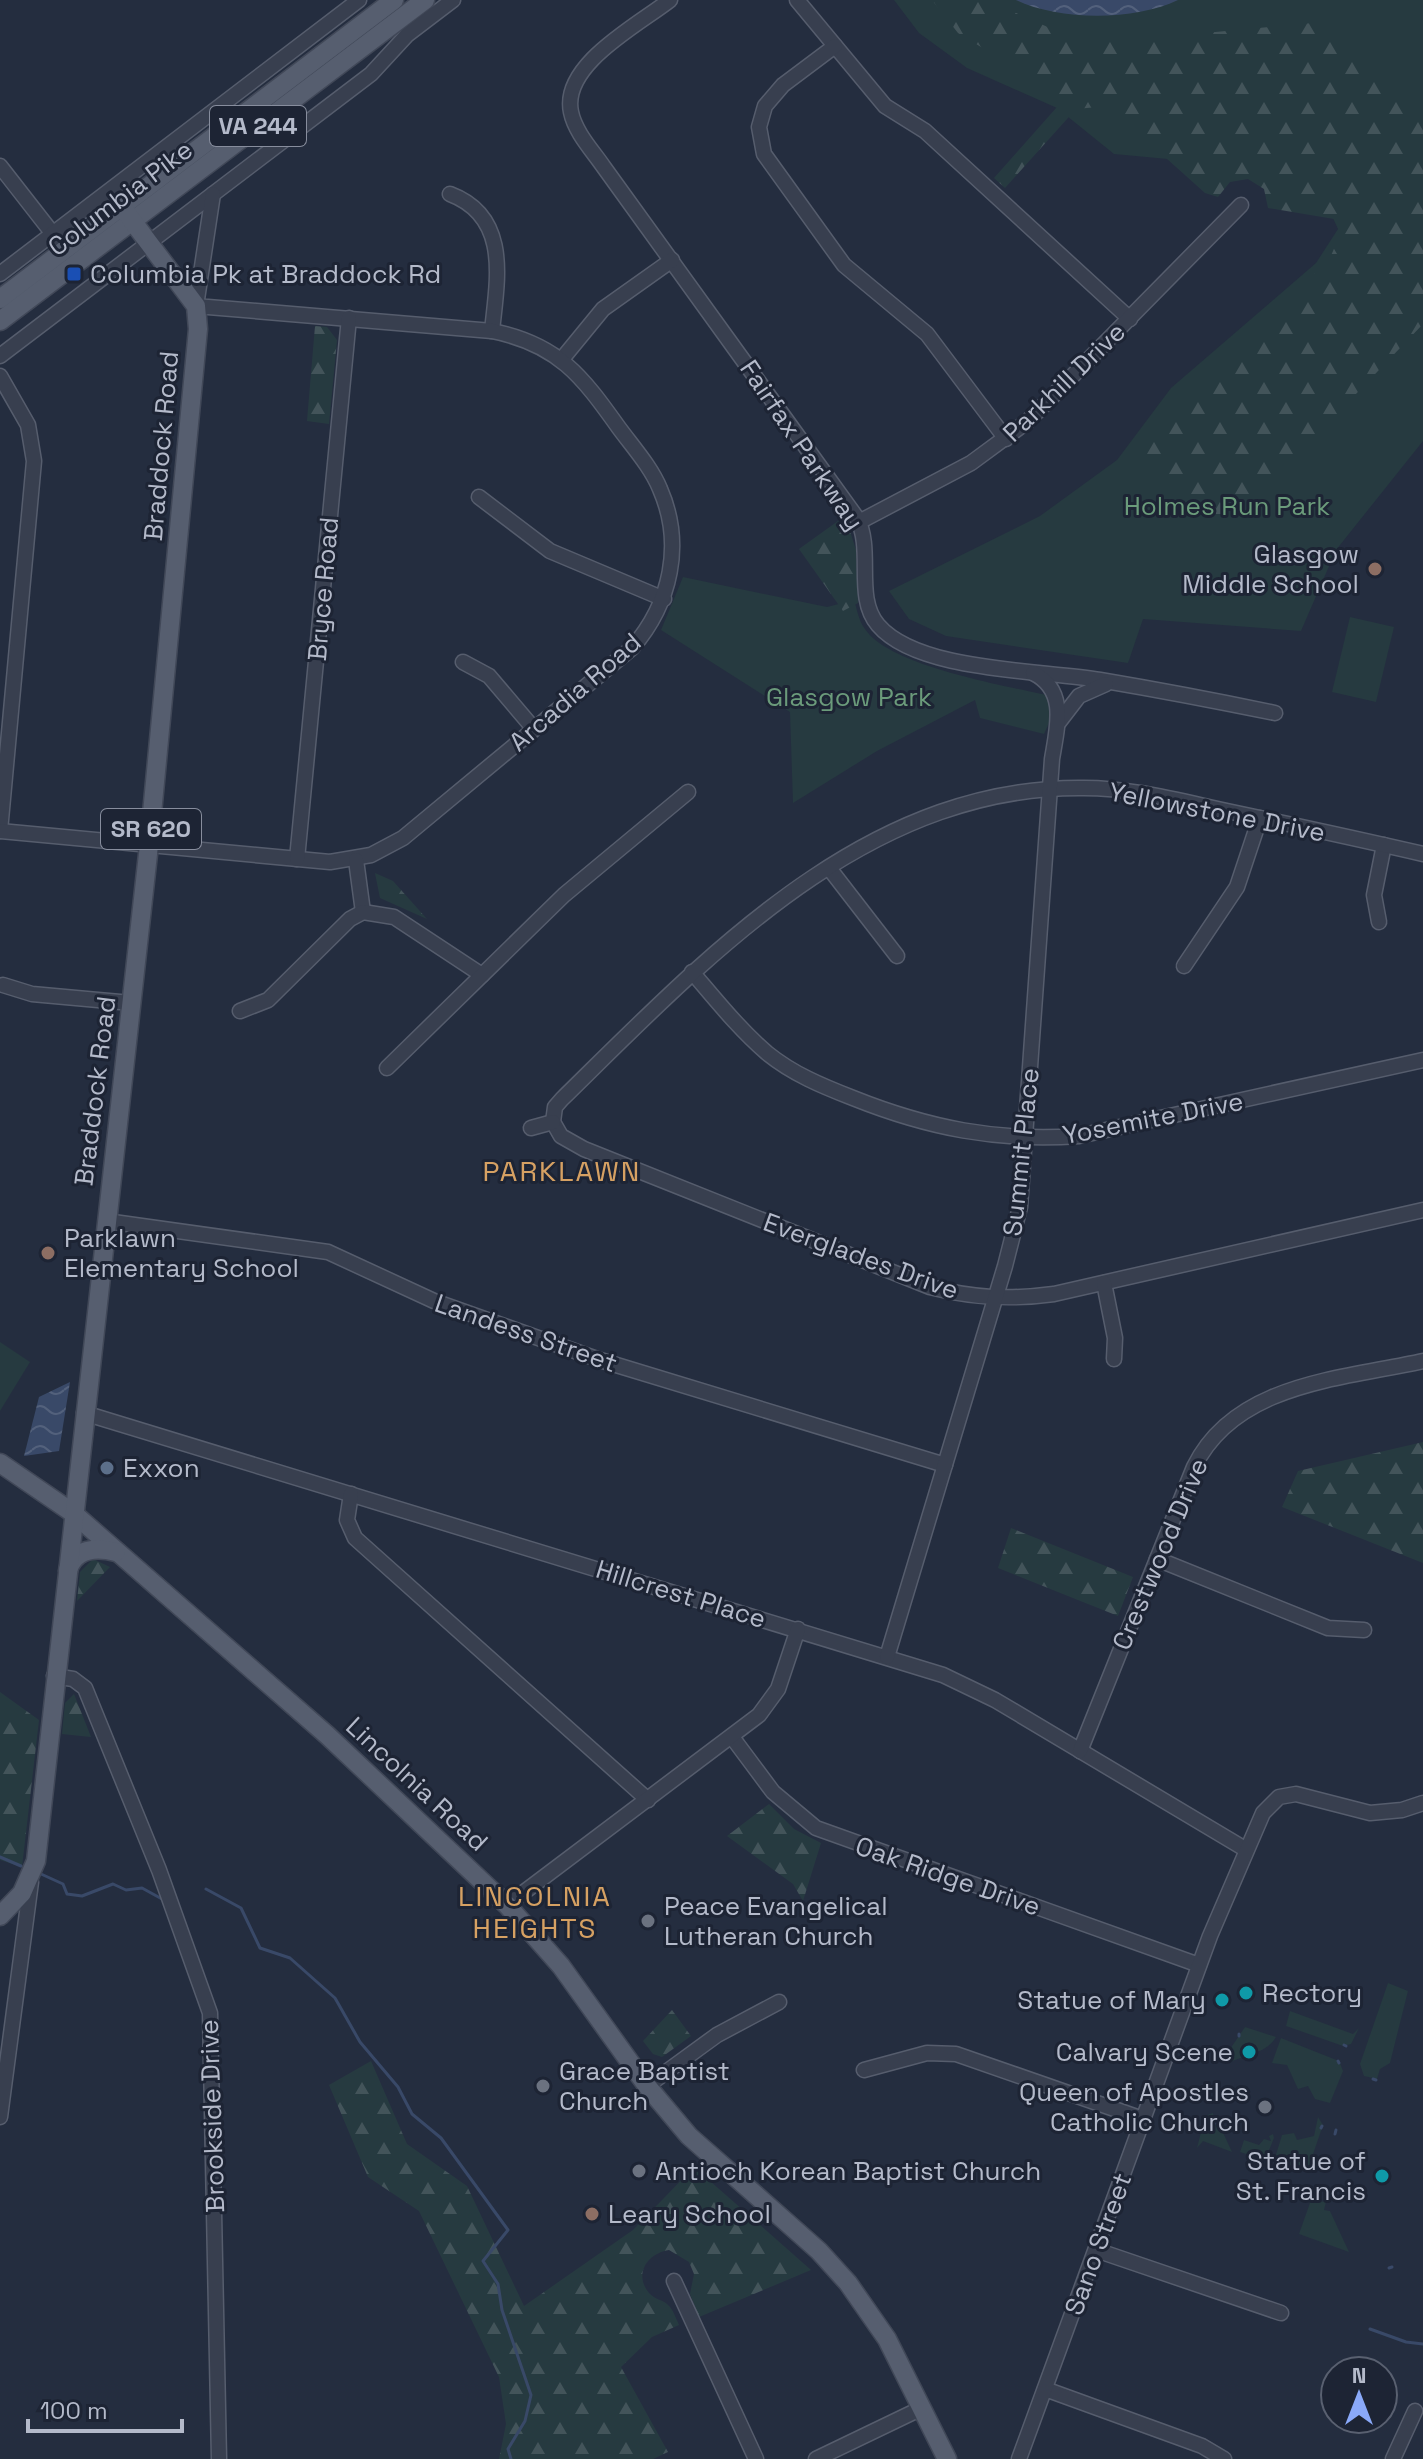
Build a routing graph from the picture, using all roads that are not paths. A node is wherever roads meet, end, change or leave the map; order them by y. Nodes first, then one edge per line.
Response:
1 (359, 0) edge
2 (394, 0) edge
3 (425, 0) edge
4 (453, 0) edge
5 (670, 0) edge
6 (797, 0) edge
7 (835, 46) junction
8 (0, 166) edge
9 (213, 194) junction
10 (450, 194) dead end
11 (1241, 205) dead end
12 (127, 214) junction
13 (53, 233) junction
14 (149, 242) junction
15 (70, 257) junction
16 (672, 260) junction
17 (0, 274) edge
18 (0, 299) edge
19 (196, 306) junction
20 (349, 318) junction
21 (1130, 319) junction
22 (0, 321) edge
23 (492, 331) junction
24 (0, 356) edge
25 (562, 359) junction
26 (0, 376) edge
27 (1006, 439) junction
28 (479, 497) dead end
29 (859, 522) junction
30 (664, 599) junction
31 (463, 662) dead end
32 (1023, 669) junction
33 (1123, 684) junction
34 (1275, 713) dead end
35 (1057, 726) junction
36 (534, 729) junction
37 (1050, 788) junction
38 (688, 792) dead end
39 (1260, 818) junction
40 (0, 831) edge
41 (149, 845) junction
42 (1384, 845) junction
43 (1423, 854) edge
44 (297, 859) junction
45 (356, 860) junction
46 (829, 868) junction
47 (363, 912) junction
48 (1379, 922) dead end
49 (897, 956) dead end
50 (1184, 966) dead end
51 (692, 972) junction
52 (482, 975) junction
53 (3, 985) dead end
54 (131, 1003) junction
55 (240, 1011) dead end
56 (1423, 1060) edge
57 (387, 1068) dead end
58 (553, 1122) junction
59 (531, 1128) dead end
60 (1026, 1139) junction
61 (1423, 1210) edge
62 (106, 1221) junction
63 (1104, 1283) junction
64 (996, 1299) junction
65 (1114, 1359) dead end
66 (1423, 1361) edge
67 (84, 1413) junction
68 (0, 1463) edge
69 (945, 1465) junction
70 (351, 1494) junction
71 (73, 1513) junction
72 (119, 1553) junction
73 (1157, 1559) junction
74 (64, 1584) junction
75 (798, 1629) junction
76 (1364, 1630) dead end
77 (887, 1657) junction
78 (54, 1676) junction
79 (732, 1737) junction
80 (1080, 1751) junction
81 (648, 1800) junction
82 (1423, 1803) edge
83 (1245, 1849) junction
84 (31, 1878) junction
85 (507, 1905) junction
86 (0, 1916) edge
87 (1199, 1965) junction
88 (779, 2002) dead end
89 (864, 2070) dead end
90 (647, 2086) junction
91 (0, 2117) edge
92 (1143, 2119) junction
93 (1096, 2250) junction
94 (674, 2281) dead end
95 (1281, 2313) dead end
96 (1045, 2389) junction
97 (922, 2408) junction
98 (1415, 2411) dead end
99 (841, 2454) edge
100 (219, 2459) edge
101 (756, 2459) edge
102 (816, 2459) edge
103 (947, 2459) edge
104 (1019, 2459) edge
105 (1224, 2459) edge
106 (1393, 2459) edge

1 - 13 street
2 - 12 main road, Columbia Pike / VA 244
3 - 12 main road, Columbia Pike / VA 244
4 - 9 street
5 - 16 street, Fairfax Parkway
6 - 7 street
7 - 21 street
7 - 27 street
8 - 13 street
9 - 14 street
9 - 19 street, Braddock Road
10 - 23 street
11 - 21 street, Parkhill Drive
12 - 14 main road
12 - 15 main road, Columbia Pike / VA 244
13 - 15 street
13 - 17 street
14 - 19 main road
14 - 24 street
15 - 18 main road, Columbia Pike / VA 244
15 - 22 main road, Columbia Pike / VA 244
16 - 25 street
16 - 29 street, Fairfax Parkway
19 - 20 street, Arcadia Road
19 - 41 main road, Braddock Road / SR 620
20 - 23 street, Arcadia Road
20 - 44 street, Bryce Road
21 - 27 street, Parkhill Drive
23 - 25 street, Arcadia Road
25 - 30 street, Arcadia Road
26 - 40 street
27 - 29 street, Parkhill Drive
28 - 30 street
29 - 32 street, Fairfax Parkway
30 - 36 street, Arcadia Road
31 - 36 street
32 - 33 street, Fairfax Parkway
32 - 35 street, Summit Place
33 - 34 street, Fairfax Parkway
33 - 35 street
35 - 37 street, Summit Place
36 - 45 street, Arcadia Road
37 - 39 street, Yellowstone Drive
37 - 46 street, Yellowstone Drive
37 - 60 street, Summit Place
38 - 52 street
39 - 42 street, Yellowstone Drive
39 - 50 street
40 - 41 street, Arcadia Road
41 - 44 street, Arcadia Road
41 - 54 main road, Braddock Road / SR 620
42 - 43 street, Yellowstone Drive
42 - 48 street
44 - 45 street, Arcadia Road
45 - 47 street
46 - 49 street
46 - 51 street, Yellowstone Drive
47 - 52 street
47 - 55 street
51 - 58 street, Yellowstone Drive
51 - 60 street, Yosemite Drive
52 - 57 street
53 - 54 street
54 - 62 main road, Braddock Road / SR 620
56 - 60 street, Yosemite Drive
58 - 59 street
58 - 64 street, Everglades Drive
60 - 64 street, Summit Place
61 - 63 street, Everglades Drive
62 - 67 main road, Braddock Road / SR 620
62 - 69 street, Landess Street
63 - 64 street, Everglades Drive
63 - 65 street
64 - 69 street, Summit Place
66 - 73 street, Crestwood Drive
67 - 70 street, Hillcrest Place
67 - 71 main road, Braddock Road / SR 620
68 - 71 main road, Lincolnia Road
69 - 77 street, Summit Place
70 - 75 street, Hillcrest Place
70 - 81 street
71 - 72 main road, Lincolnia Road
71 - 74 main road, Braddock Road / SR 620
72 - 74 main road
72 - 85 main road, Lincolnia Road
73 - 76 street
73 - 80 street, Crestwood Drive
74 - 78 main road, Braddock Road / SR 620
75 - 77 street, Hillcrest Place
75 - 79 street
77 - 80 street, Hillcrest Place
78 - 84 main road, Braddock Road / SR 620
78 - 100 street, Brookside Drive
79 - 81 street
79 - 87 street, Oak Ridge Drive
80 - 83 street, Hillcrest Place
81 - 85 street
82 - 83 street, Sano Street
83 - 87 street, Sano Street
84 - 86 main road
84 - 91 street
85 - 90 main road, Lincolnia Road
87 - 92 street, Sano Street
88 - 90 street
89 - 92 street
90 - 97 main road, Lincolnia Road
92 - 93 street, Sano Street
93 - 95 street
93 - 96 street, Sano Street
94 - 101 street
96 - 104 street, Sano Street
96 - 105 street
97 - 99 street
97 - 103 main road, Lincolnia Road
98 - 106 street
99 - 102 street

